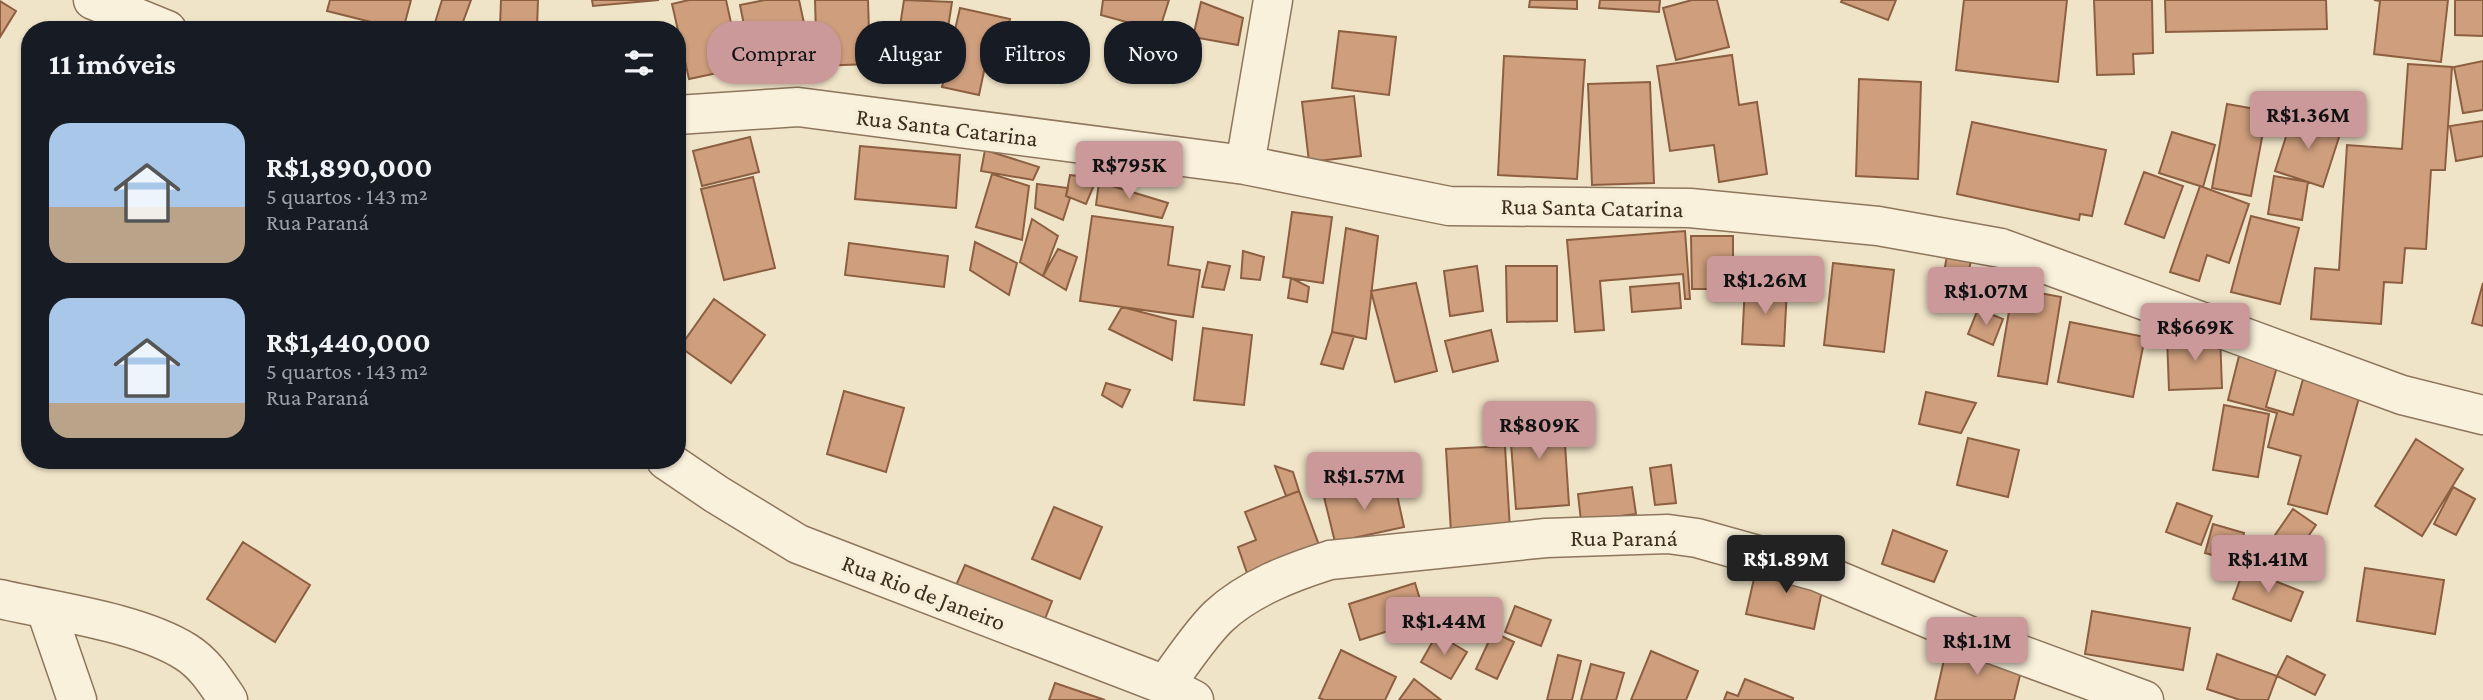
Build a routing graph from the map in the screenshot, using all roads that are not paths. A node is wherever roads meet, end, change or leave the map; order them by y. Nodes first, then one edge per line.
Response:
1 (93, 0) edge
2 (1273, 0) edge
3 (145, 21) edge
4 (686, 114) edge
5 (1245, 165) junction
6 (2483, 415) edge
7 (679, 469) edge
8 (0, 599) edge
9 (46, 610) junction
10 (1180, 692) edge
11 (77, 700) edge
12 (228, 700) edge
13 (2144, 700) edge

1 - 3 street
2 - 5 street
4 - 5 street, Rua Santa Catarina
5 - 6 street, Rua Santa Catarina
7 - 10 street, Rua Rio de Janeiro
8 - 9 street
9 - 11 street
9 - 12 street
10 - 13 street, Rua Paraná

